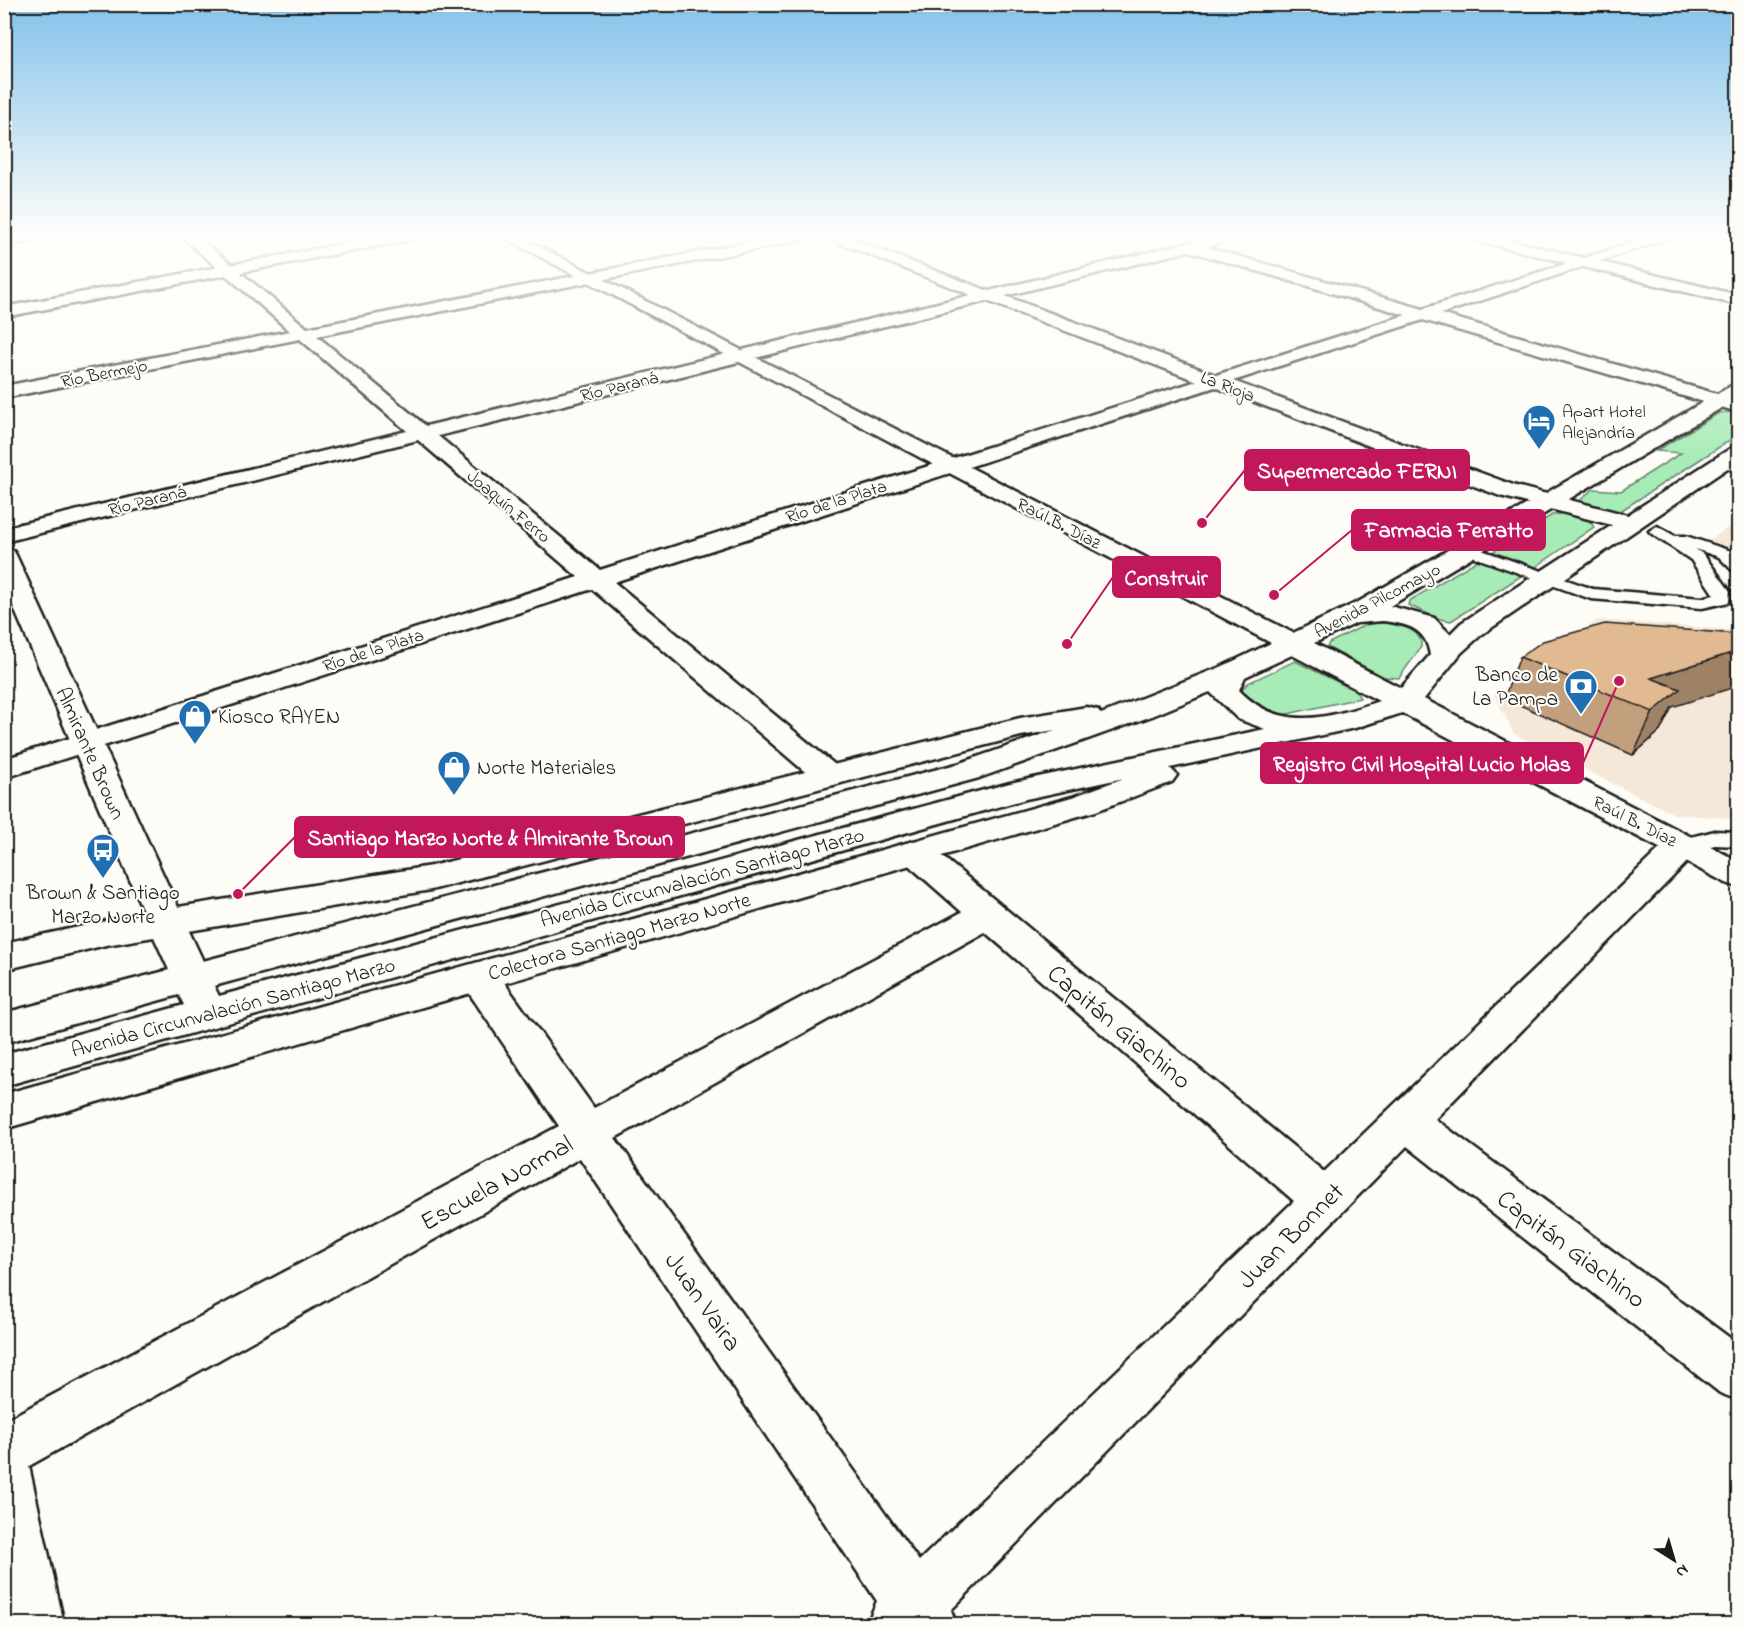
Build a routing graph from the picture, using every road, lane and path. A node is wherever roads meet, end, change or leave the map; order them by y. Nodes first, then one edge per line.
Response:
1 (278, 312) edge
2 (416, 312) edge
3 (654, 312) edge
4 (922, 312) edge
5 (1031, 312) edge
6 (1415, 312) edge
7 (1428, 312) edge
8 (1422, 314) junction
9 (304, 334) junction
10 (739, 356) junction
11 (1215, 381) junction
12 (4, 392) edge
13 (1732, 399) edge
14 (422, 433) junction
15 (1733, 461) edge
16 (949, 465) junction
17 (1547, 503) junction
18 (1631, 523) junction
19 (1657, 531) junction
20 (4, 535) edge
21 (1468, 550) junction
22 (4, 555) edge
23 (1738, 567) edge
24 (595, 579) junction
25 (1546, 579) junction
26 (1347, 618) junction
27 (1293, 644) junction
28 (1444, 656) junction
29 (1233, 672) junction
30 (1403, 701) junction
31 (1142, 710) junction
32 (1313, 729) junction
33 (87, 742) junction
34 (1229, 746) junction
35 (4, 768) edge
36 (830, 776) junction
37 (1738, 839) edge
38 (1683, 846) junction
39 (915, 852) junction
40 (1738, 875) edge
41 (988, 914) junction
42 (166, 922) junction
43 (4, 957) edge
44 (479, 976) junction
45 (191, 978) junction
46 (4, 1028) edge
47 (215, 1032) junction
48 (4, 1070) edge
49 (4, 1112) edge
50 (1406, 1121) junction
51 (587, 1133) junction
52 (1325, 1200) junction
53 (1738, 1376) edge
54 (4, 1450) edge
55 (4, 1471) edge
56 (913, 1618) edge
57 (34, 1624) edge

1 - 9 street, Joaquín Ferro
2 - 9 street, Río Bermejo
3 - 10 street, Raúl B. Díaz
4 - 10 street, Río Paraná
5 - 11 street, La Rioja
6 - 8 street
7 - 8 street, Río de la Plata
8 - 11 street, Río de la Plata
8 - 13 street
9 - 12 street, Río Bermejo
9 - 14 street, Joaquín Ferro
10 - 14 street, Río Paraná
10 - 16 street, Raúl B. Díaz
11 - 16 street, Río de la Plata
11 - 17 street, La Rioja
13 - 17 street, Avenida Pilcomayo
14 - 20 street, Río Paraná
14 - 24 street, Joaquín Ferro
15 - 18 street
16 - 24 street, Río de la Plata
16 - 27 street, Raúl B. Díaz
17 - 18 street, La Rioja
17 - 21 street, Avenida Pilcomayo
18 - 19 lane
18 - 25 street
19 - 23 lane
19 - 25 lane
21 - 25 lane
21 - 26 street, Avenida Pilcomayo
22 - 33 street, Almirante Brown
24 - 33 street, Río de la Plata
24 - 36 street, Joaquín Ferro
25 - 28 street
26 - 27 street, Avenida Pilcomayo
26 - 28 street
27 - 29 street, Avenida Circunvalación Santiago Marzo
27 - 30 street, Raúl B. Díaz
28 - 30 street
29 - 31 street, Avenida Circunvalación Santiago Marzo
29 - 32 street
30 - 32 street, Avenida Circunvalación Santiago Marzo
30 - 38 street, Raúl B. Díaz
31 - 36 street
31 - 45 street, Avenida Circunvalación Santiago Marzo
32 - 34 street, Avenida Circunvalación Santiago Marzo
33 - 35 street, Río de la Plata
33 - 42 street, Almirante Brown
34 - 39 street, Colectora Santiago Marzo Norte
34 - 47 street, Avenida Circunvalación Santiago Marzo
36 - 42 street
37 - 38 lane
38 - 40 street, Raúl B. Díaz
38 - 50 street, Juan Bonnet
39 - 41 street, Capitán Giachino
39 - 44 street, Colectora Santiago Marzo Norte
41 - 51 street, Escuela Normal
41 - 52 street, Capitán Giachino
42 - 43 street
42 - 45 street, Almirante Brown
44 - 47 street, Colectora Santiago Marzo Norte
44 - 51 street, Juan Vaira
45 - 46 street, Avenida Circunvalación Santiago Marzo
45 - 47 street, Almirante Brown
47 - 48 street, Avenida Circunvalación Santiago Marzo
47 - 49 street, Colectora Santiago Marzo Norte
50 - 52 street, Juan Bonnet
50 - 53 street, Capitán Giachino
51 - 54 street, Escuela Normal
51 - 56 street, Juan Vaira
52 - 56 street, Juan Bonnet
55 - 57 street

